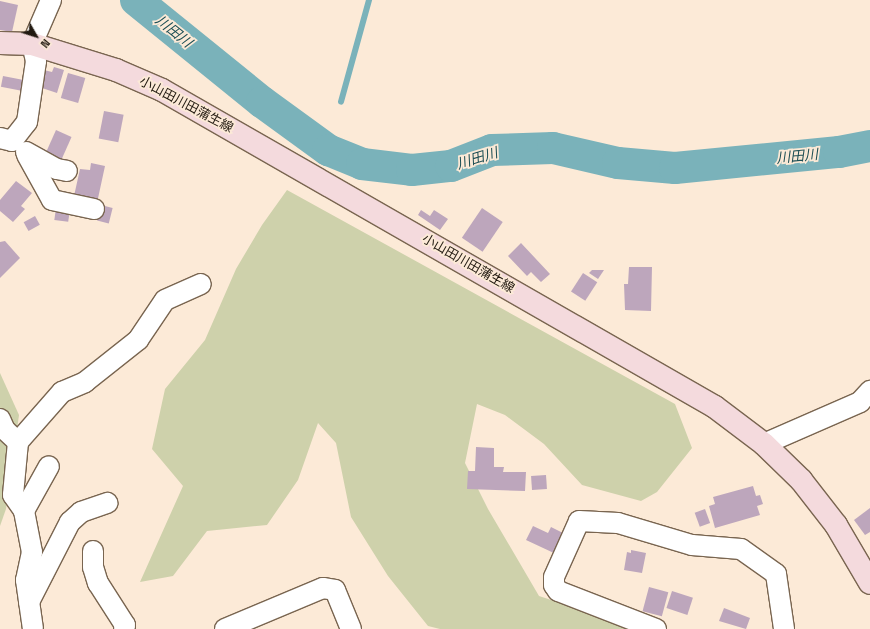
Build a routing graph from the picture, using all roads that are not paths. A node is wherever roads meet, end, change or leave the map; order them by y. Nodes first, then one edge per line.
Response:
1 (51, 0) edge
2 (0, 43) edge
3 (32, 44) junction
4 (9, 136) edge
5 (27, 155) junction
6 (67, 171) dead end
7 (94, 210) dead end
8 (201, 284) dead end
9 (870, 391) edge
10 (0, 419) edge
11 (18, 442) junction
12 (764, 444) junction
13 (49, 466) dead end
14 (107, 503) dead end
15 (24, 511) junction
16 (93, 551) dead end
17 (870, 583) edge
18 (29, 602) junction
19 (33, 629) edge
20 (124, 629) edge
21 (225, 629) edge
22 (351, 629) edge
23 (656, 629) edge
24 (784, 629) edge

1 - 3 street
2 - 3 main road, 小山田川田蒲生線
3 - 4 street
3 - 12 main road, 小山田川田蒲生線
4 - 5 street
5 - 6 street
5 - 7 street
8 - 11 street
9 - 12 street
10 - 11 street
11 - 15 street
12 - 17 main road, 小山田川田蒲生線
13 - 15 street
14 - 18 street
15 - 18 street
16 - 20 street
18 - 19 street
21 - 22 street
23 - 24 street

